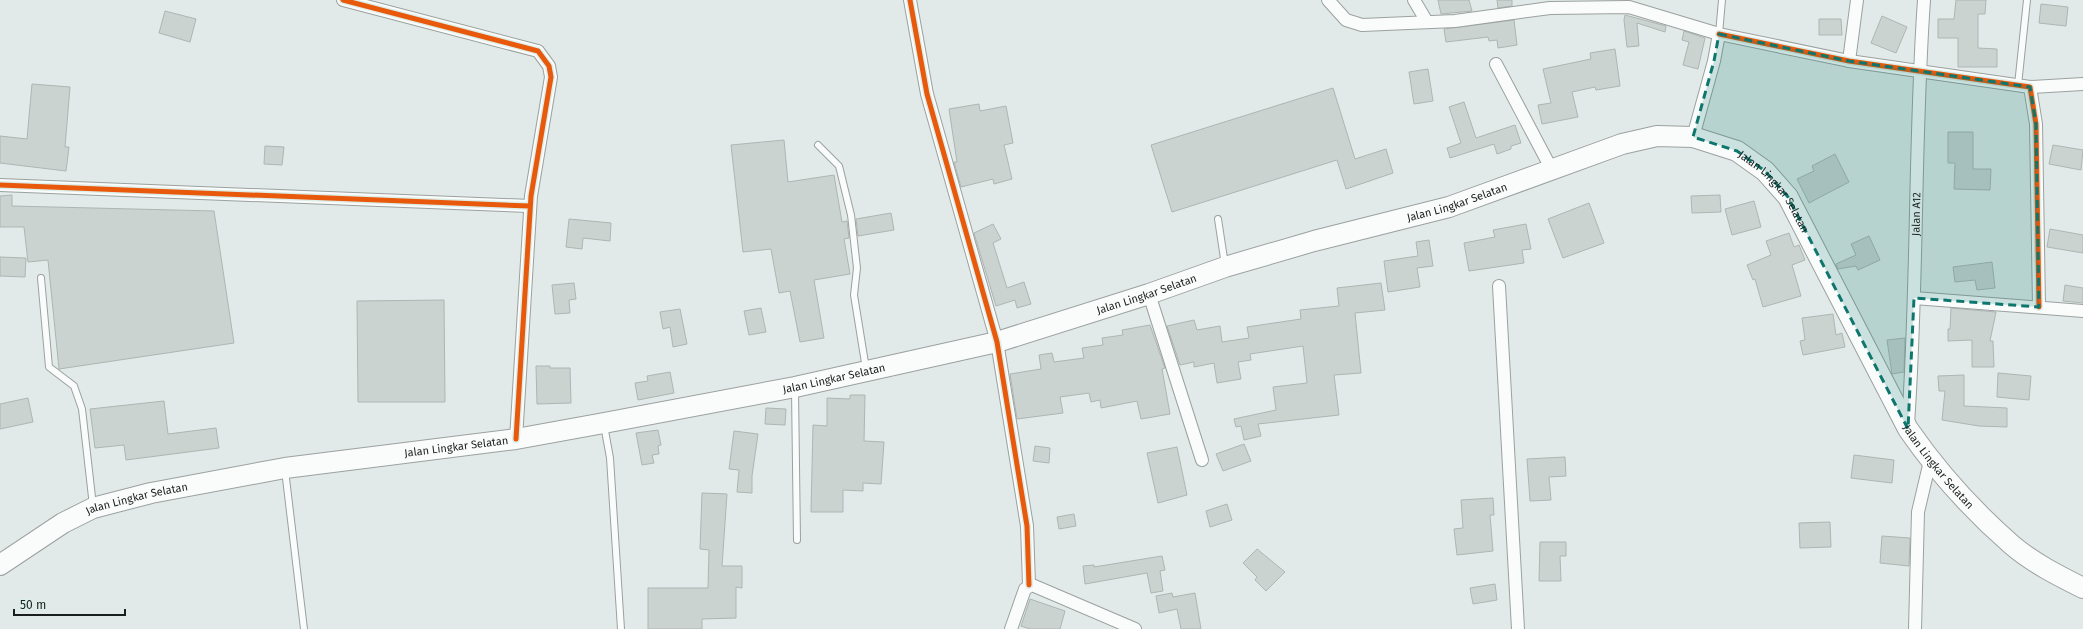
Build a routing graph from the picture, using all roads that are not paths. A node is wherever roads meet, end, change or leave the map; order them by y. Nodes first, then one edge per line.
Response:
1 (343, 0) edge
2 (910, 0) edge
3 (1328, 0) edge
4 (1414, 0) edge
5 (1722, 0) edge
6 (1857, 0) edge
7 (1924, 0) edge
8 (2027, 0) edge
9 (1629, 3) edge
10 (1427, 22) junction
11 (1719, 34) junction
12 (1849, 61) junction
13 (1496, 64) dead end
14 (1919, 71) junction
15 (2083, 84) edge
16 (2024, 86) junction
17 (1693, 137) junction
18 (818, 145) dead end
19 (1552, 170) junction
20 (0, 185) edge
21 (530, 206) junction
22 (1218, 219) dead end
23 (1225, 267) junction
24 (40, 278) dead end
25 (1499, 286) dead end
26 (1149, 294) junction
27 (1914, 298) junction
28 (2039, 307) junction
29 (2083, 311) edge
30 (997, 342) junction
31 (866, 371) junction
32 (795, 387) junction
33 (604, 423) junction
34 (1908, 429) junction
35 (516, 439) junction
36 (1202, 460) dead end
37 (1930, 461) junction
38 (285, 468) junction
39 (93, 508) junction
40 (797, 540) dead end
41 (0, 565) edge
42 (1029, 585) junction
43 (2083, 588) edge
44 (304, 629) edge
45 (621, 629) edge
46 (1011, 629) edge
47 (1135, 629) edge
48 (1518, 629) edge
49 (1915, 629) edge

1 - 21 street
2 - 30 street
3 - 10 street
4 - 10 street
5 - 11 lane
6 - 12 street
7 - 14 street, Jalan A12
8 - 16 lane
9 - 10 street
9 - 11 street
11 - 12 street
11 - 17 street
12 - 14 street
13 - 19 street
14 - 16 street
14 - 27 street, Jalan A12
15 - 16 street
16 - 28 street
17 - 19 highway, Jalan Lingkar Selatan
17 - 34 highway, Jalan Lingkar Selatan
18 - 31 lane
19 - 23 highway, Jalan Lingkar Selatan
20 - 21 street
21 - 35 street
22 - 23 lane
23 - 26 highway, Jalan Lingkar Selatan
24 - 39 lane
25 - 48 street
26 - 30 highway, Jalan Lingkar Selatan
26 - 36 street
27 - 28 street
27 - 34 street, Jalan A12
28 - 29 street
30 - 31 highway, Jalan Lingkar Selatan
30 - 42 street
31 - 32 highway, Jalan Lingkar Selatan
32 - 33 highway, Jalan Lingkar Selatan
32 - 40 lane
33 - 35 highway, Jalan Lingkar Selatan
33 - 45 lane
34 - 37 highway, Jalan Lingkar Selatan
35 - 38 highway, Jalan Lingkar Selatan
37 - 43 highway, Jalan Lingkar Selatan
37 - 49 street
38 - 39 highway, Jalan Lingkar Selatan
38 - 44 lane
39 - 41 highway, Jalan Lingkar Selatan
42 - 46 street
42 - 47 street

